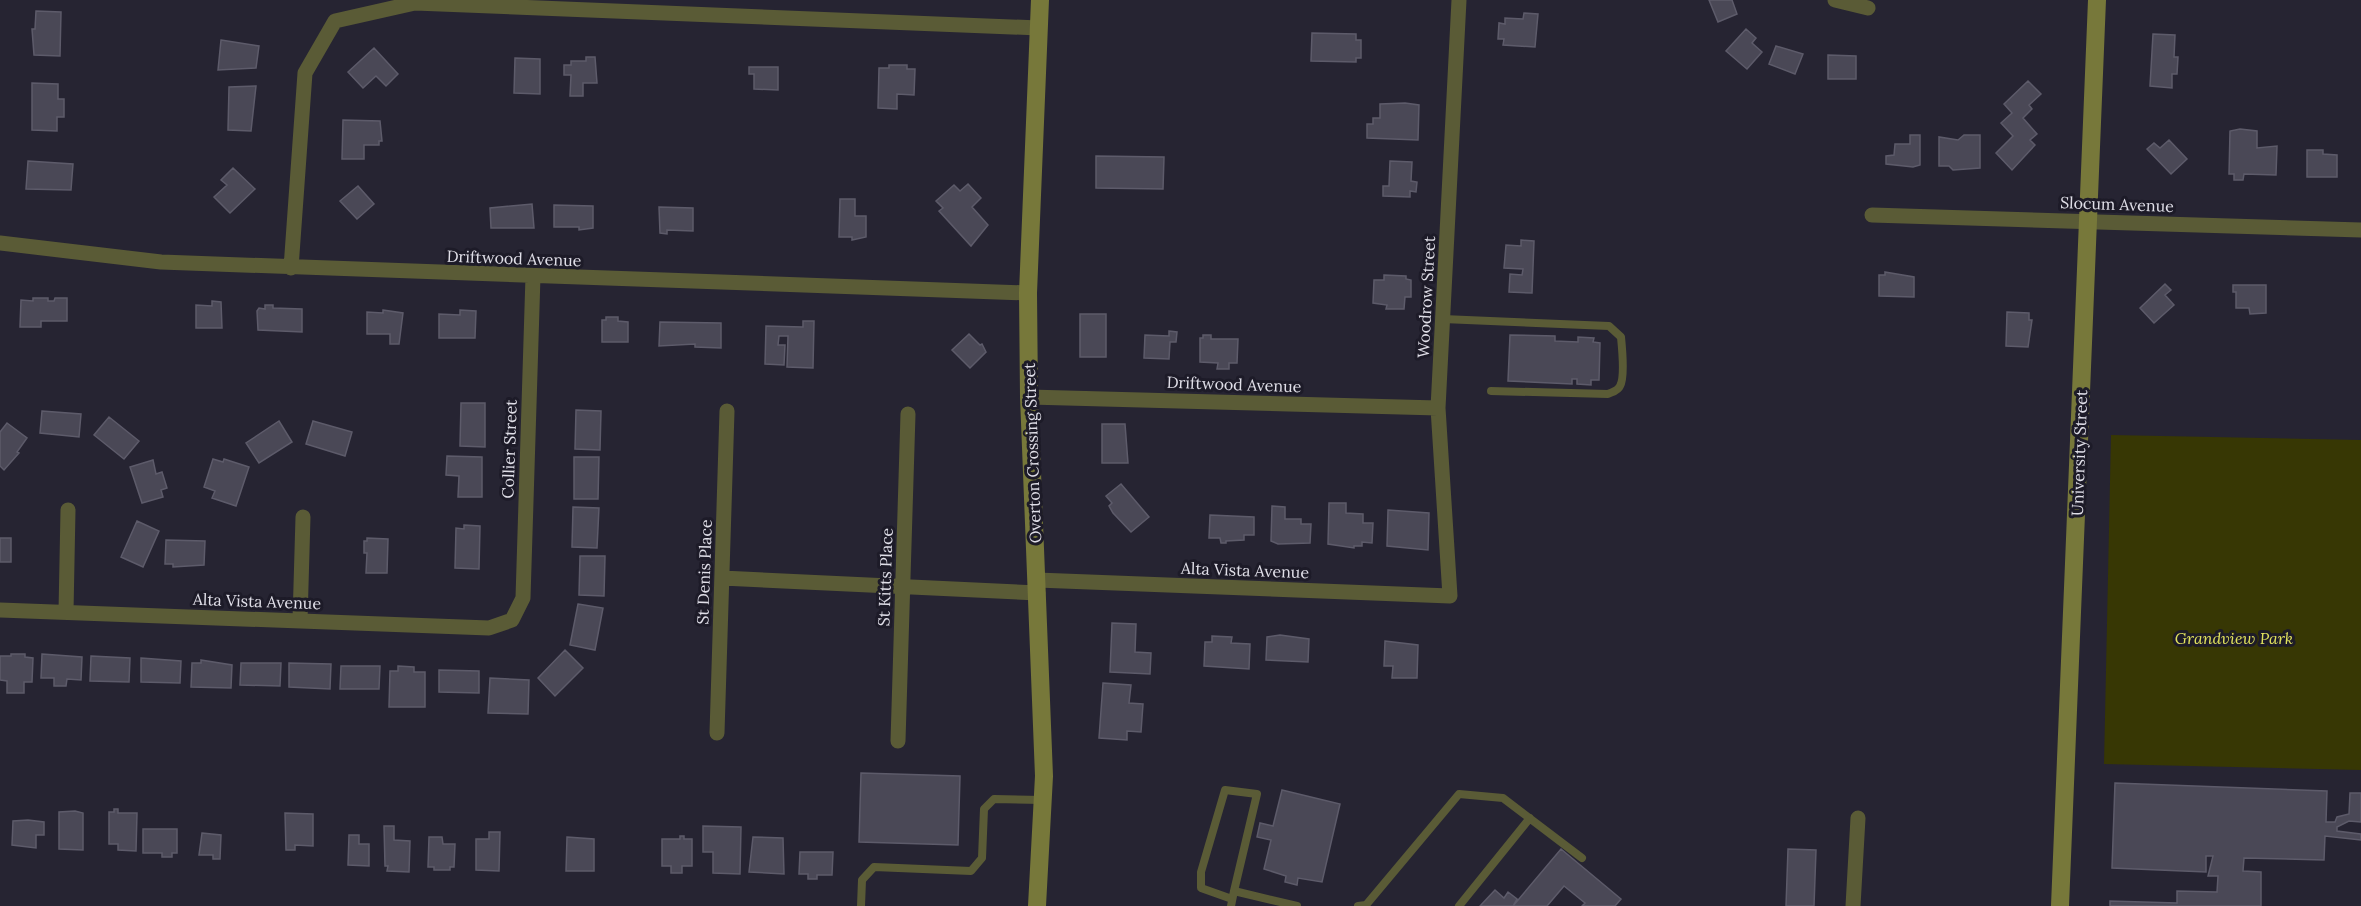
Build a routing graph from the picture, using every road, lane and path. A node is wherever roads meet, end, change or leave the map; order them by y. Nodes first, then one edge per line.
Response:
1 (1040, 0) edge
2 (1460, 0) edge
3 (1835, 0) edge
4 (2097, 0) edge
5 (1869, 8) dead end
6 (1039, 28) junction
7 (1872, 215) dead end
8 (2089, 221) junction
9 (2361, 230) edge
10 (0, 243) edge
11 (291, 268) junction
12 (533, 276) junction
13 (1028, 293) junction
14 (1443, 319) junction
15 (1491, 391) dead end
16 (1029, 397) junction
17 (1438, 408) junction
18 (728, 411) dead end
19 (908, 414) dead end
20 (68, 510) dead end
21 (303, 517) dead end
22 (722, 578) junction
23 (903, 587) junction
24 (1038, 587) junction
25 (1450, 596) joint
26 (0, 610) edge
27 (66, 612) junction
28 (300, 620) junction
29 (512, 620) joint
30 (717, 733) dead end
31 (898, 741) dead end
32 (1043, 800) junction
33 (1530, 818) junction
34 (1858, 818) dead end
35 (1582, 858) dead end
36 (1232, 899) edge
37 (861, 906) edge
38 (1037, 906) edge
39 (1298, 906) edge
40 (1358, 906) edge
41 (1459, 906) edge
42 (1853, 906) edge
43 (2060, 906) edge

1 - 6 street, Overton Crossing Street
2 - 14 street, Woodrow Street
3 - 5 street
4 - 8 street, University Street
6 - 11 street
6 - 13 street, Overton Crossing Street
7 - 8 street, Slocum Avenue
8 - 9 street, Slocum Avenue
8 - 43 street, University Street
10 - 11 street, Driftwood Avenue
11 - 12 street, Driftwood Avenue
12 - 13 street, Driftwood Avenue
12 - 29 street, Collier Street
13 - 16 street, Overton Crossing Street
14 - 15 lane
14 - 17 street, Woodrow Street
16 - 17 street, Driftwood Avenue
16 - 24 street, Overton Crossing Street
17 - 25 street, Woodrow Street
18 - 22 street, St Denis Place
19 - 23 street, St Kitts Place
20 - 27 street
21 - 28 street
22 - 23 street, Alta Vista Avenue
22 - 30 street, St Denis Place
23 - 24 street, Alta Vista Avenue
23 - 31 street, St Kitts Place
24 - 25 street, Alta Vista Avenue
24 - 32 street, Overton Crossing Street
26 - 27 street, Alta Vista Avenue
27 - 28 street, Alta Vista Avenue
28 - 29 street, Alta Vista Avenue
32 - 37 lane
32 - 38 street, Overton Crossing Street
33 - 35 lane
33 - 40 lane
33 - 41 lane
34 - 42 street
36 - 36 lane
36 - 39 lane

